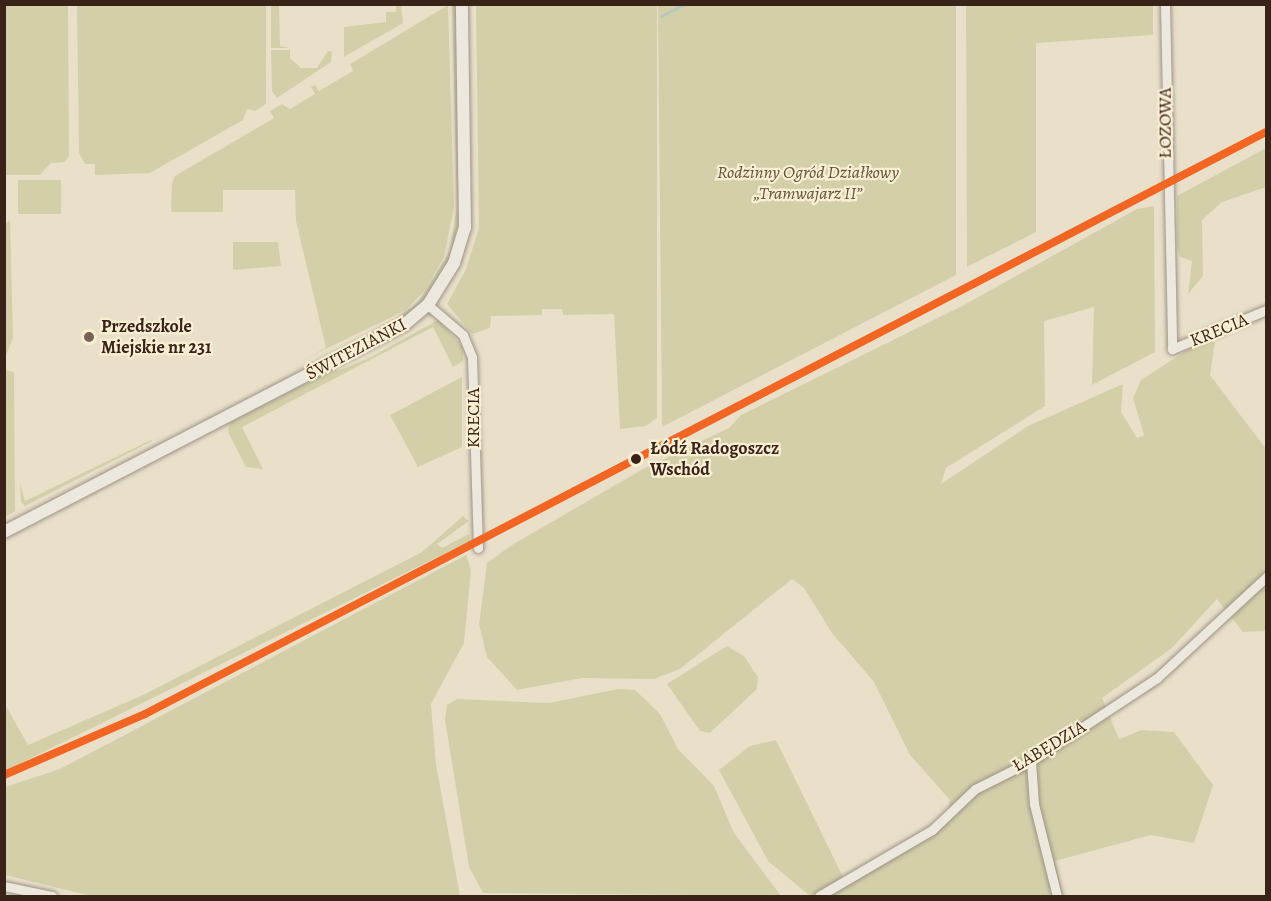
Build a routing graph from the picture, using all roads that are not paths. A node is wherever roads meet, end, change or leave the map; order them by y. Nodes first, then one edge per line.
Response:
1 (462, 4) edge
2 (1165, 4) edge
3 (429, 305) junction
4 (1266, 310) edge
5 (1172, 349) joint
6 (4, 532) edge
7 (478, 548) dead end
8 (1266, 577) edge
9 (1031, 762) junction
10 (4, 886) edge
11 (52, 897) edge
12 (819, 897) edge
13 (1057, 897) edge

1 - 3 street, ŚWITEZIANKI
2 - 5 street, ŁOZOWA
3 - 6 street, ŚWITEZIANKI
3 - 7 street, KRECIA
4 - 5 street, KRECIA
8 - 9 street, ŁABĘDZIA
9 - 12 street, ŁABĘDZIA
9 - 13 street
10 - 11 street

